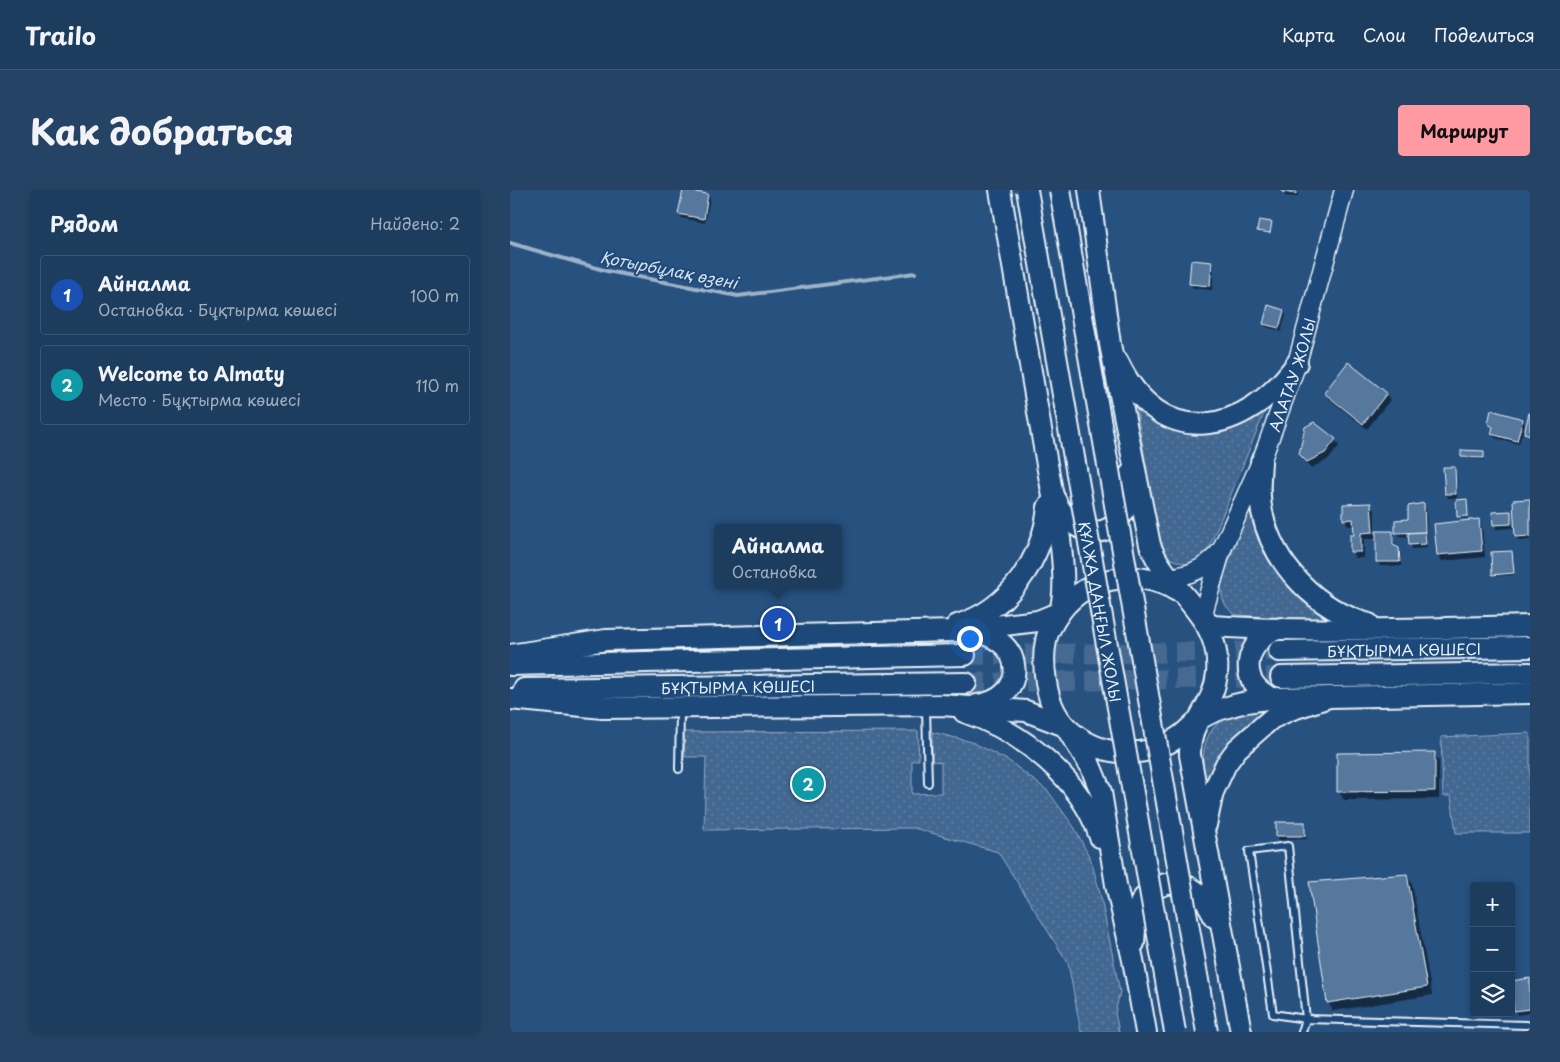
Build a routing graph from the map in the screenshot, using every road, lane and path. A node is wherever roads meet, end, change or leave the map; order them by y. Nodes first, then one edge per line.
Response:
1 (1000, 190) edge
2 (1027, 190) edge
3 (1060, 190) edge
4 (1089, 190) edge
5 (1344, 190) edge
6 (1110, 344) junction
7 (1296, 363) junction
8 (1129, 440) junction
9 (1261, 462) junction
10 (1050, 484) junction
11 (1221, 552) junction
12 (1140, 578) junction
13 (1168, 578) junction
14 (1188, 600) junction
15 (1060, 612) junction
16 (1206, 622) junction
17 (1530, 626) edge
18 (1281, 628) junction
19 (1391, 629) junction
20 (953, 631) junction
21 (932, 633) junction
22 (1530, 647) edge
23 (1279, 651) tunnel mouth
24 (510, 655) edge
25 (965, 656) tunnel mouth
26 (510, 665) edge
27 (1530, 673) edge
28 (1281, 677) tunnel mouth
29 (966, 682) tunnel mouth
30 (510, 690) edge
31 (1530, 693) edge
32 (1329, 697) junction
33 (510, 699) edge
34 (1276, 699) junction
35 (941, 705) junction
36 (680, 707) junction
37 (1198, 720) junction
38 (1065, 726) junction
39 (679, 769) dead end
40 (928, 783) dead end
41 (1203, 837) junction
42 (1116, 885) junction
43 (1223, 940) junction
44 (1133, 960) junction
45 (1306, 1019) junction
46 (1527, 1026) dead end
47 (1146, 1032) edge
48 (1175, 1032) edge
49 (1207, 1032) edge
50 (1241, 1032) edge
51 (1302, 1032) edge

1 - 10 main road
2 - 48 main road, ҚҰЛЖА ДАҢҒЫЛ ЖОЛЫ, bridge
3 - 49 main road, ҚҰЛЖА ДАҢҒЫЛ ЖОЛЫ, bridge
4 - 6 main road
5 - 7 main road, АЛАТАУ ЖОЛЫ
6 - 7 main road
6 - 8 main road
7 - 9 main road, АЛАТАУ ЖОЛЫ
8 - 10 main road
8 - 13 main road
9 - 11 main road, АЛАТАУ ЖОЛЫ
9 - 19 main road
10 - 15 main road
10 - 21 main road
11 - 13 main road
11 - 16 main road, АЛАТАУ ЖОЛЫ
12 - 13 main road
12 - 14 main road
12 - 15 main road
13 - 14 main road
14 - 16 main road
15 - 20 main road
15 - 38 main road
16 - 18 main road
16 - 37 main road
17 - 19 main road
18 - 19 main road
18 - 34 main road
20 - 21 main road
20 - 35 main road
21 - 24 main road
22 - 23 main road, БҰҚТЫРМА КӨШЕСІ
25 - 26 main road, БҰҚТЫРМА КӨШЕСІ
27 - 28 main road, БҰҚТЫРМА КӨШЕСІ
29 - 30 main road, БҰҚТЫРМА КӨШЕСІ
31 - 32 main road
32 - 34 main road
32 - 41 main road
33 - 36 main road
34 - 37 main road
35 - 36 main road
35 - 38 main road
35 - 40 lane
35 - 42 main road
36 - 39 lane
37 - 38 main road
37 - 41 main road
38 - 42 main road
41 - 43 main road
42 - 44 main road
43 - 44 main road
43 - 50 main road
44 - 47 main road
45 - 45 lane
45 - 46 lane
45 - 51 lane

